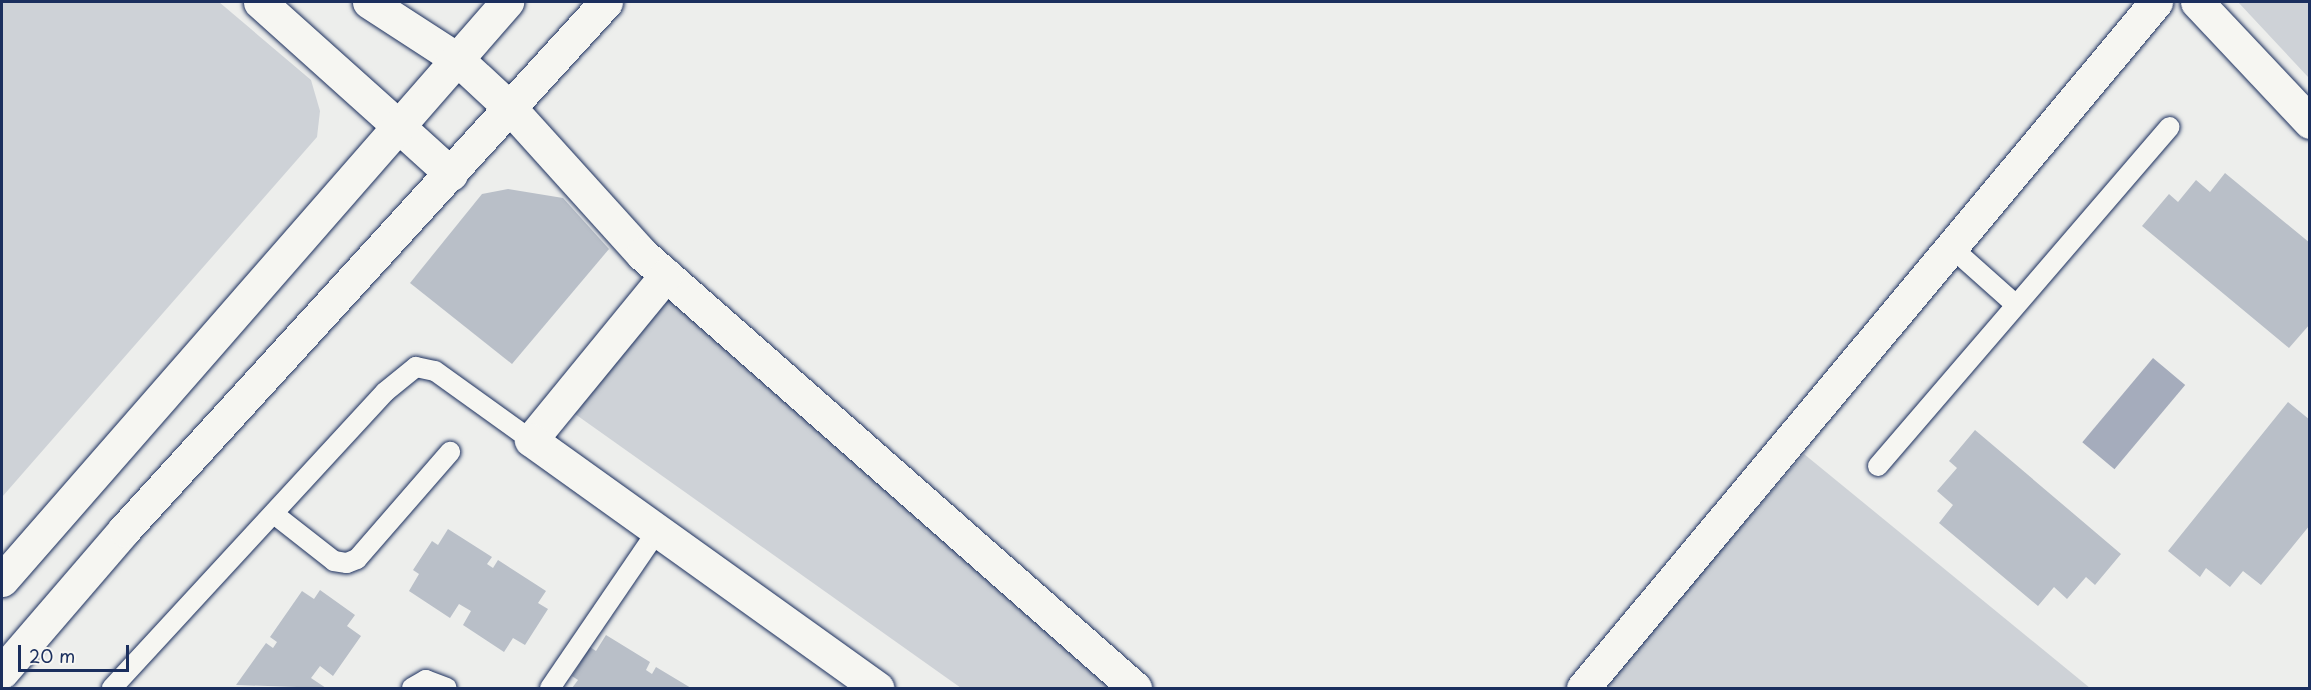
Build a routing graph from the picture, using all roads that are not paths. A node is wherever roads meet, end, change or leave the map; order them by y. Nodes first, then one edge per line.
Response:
1 (260, 2) edge
2 (369, 2) edge
3 (507, 2) edge
4 (606, 2) edge
5 (2156, 2) edge
6 (2197, 2) edge
7 (457, 59) junction
8 (511, 109) junction
9 (2310, 122) edge
10 (397, 124) junction
11 (2170, 127) dead end
12 (451, 174) junction
13 (1951, 248) junction
14 (666, 275) junction
15 (2015, 304) junction
16 (531, 440) junction
17 (450, 452) dead end
18 (1878, 466) dead end
19 (274, 514) junction
20 (657, 531) junction
21 (2, 580) edge
22 (2, 672) edge
23 (112, 688) edge
24 (412, 688) edge
25 (447, 688) edge
26 (550, 688) edge
27 (877, 688) edge
28 (1135, 688) edge
29 (1583, 688) edge

1 - 10 street
2 - 7 street
3 - 7 street
4 - 8 street
5 - 13 street
6 - 9 street
7 - 8 street
7 - 10 street
8 - 12 street
8 - 14 street
10 - 12 street
10 - 21 street
11 - 15 lane
12 - 22 street
13 - 15 lane
13 - 29 street
14 - 16 street
14 - 28 street
15 - 18 lane
16 - 19 lane
16 - 20 street
17 - 19 lane
19 - 23 lane
20 - 26 lane
20 - 27 street
24 - 25 lane

